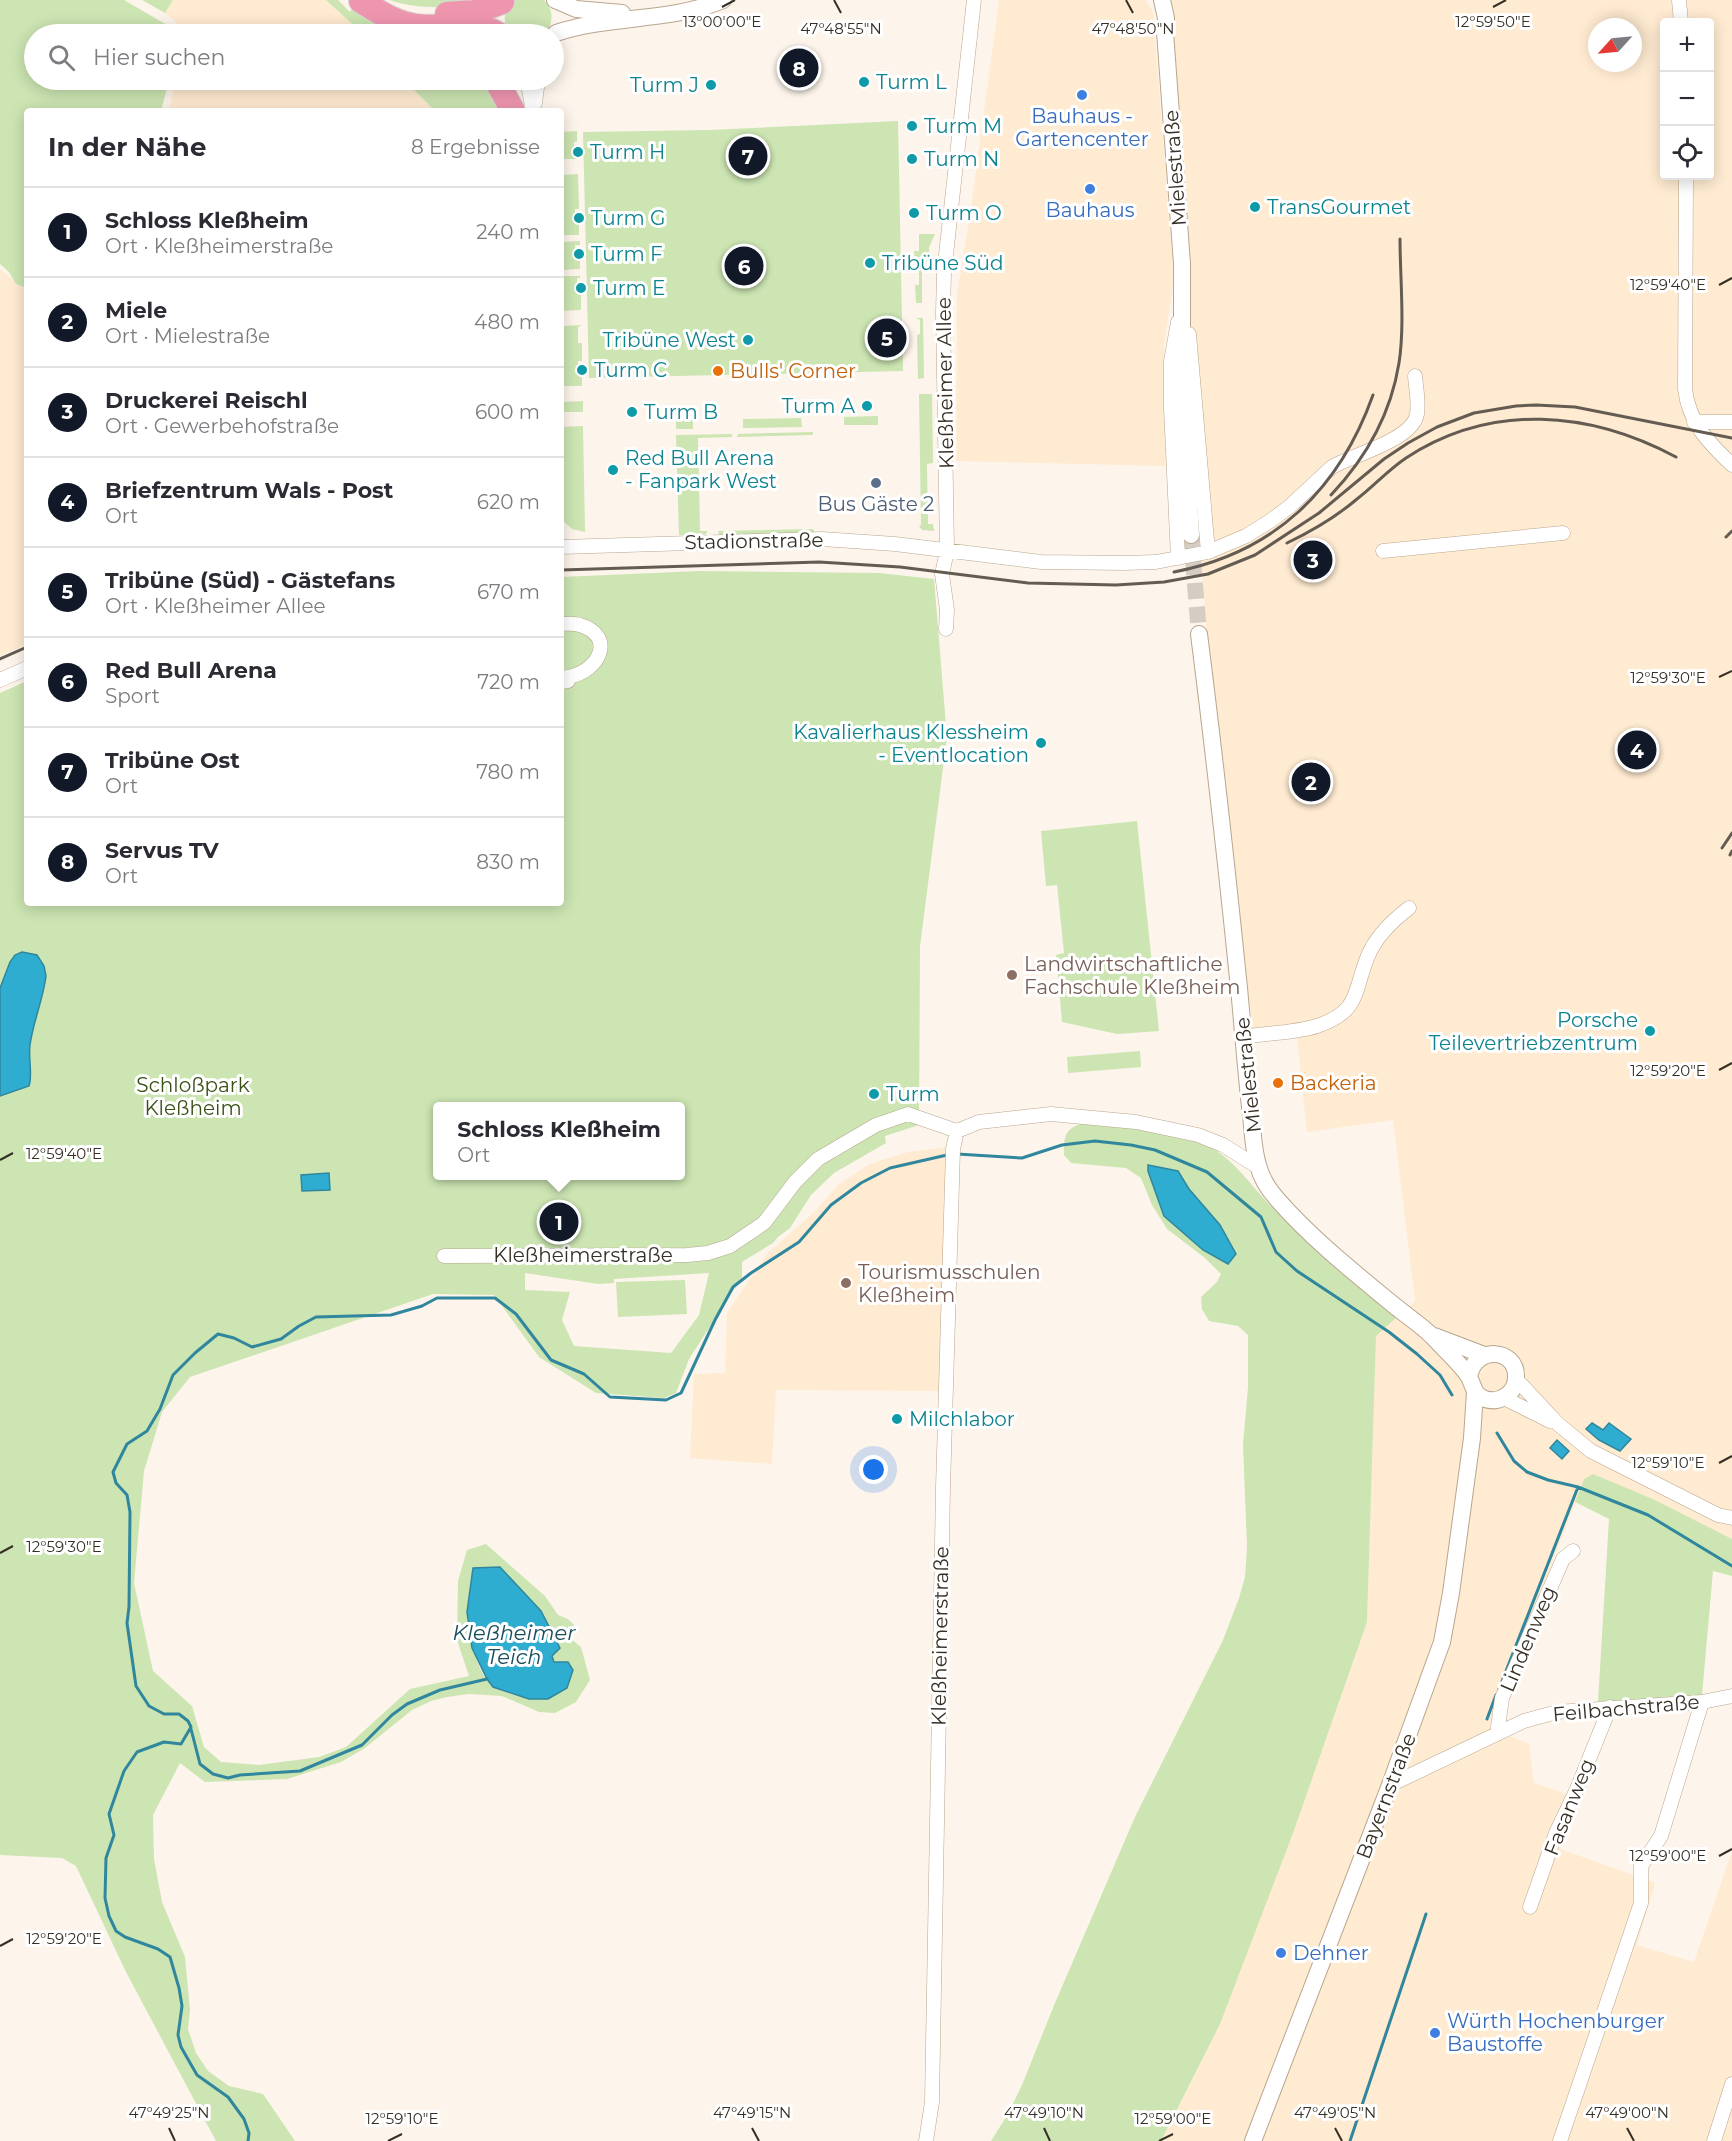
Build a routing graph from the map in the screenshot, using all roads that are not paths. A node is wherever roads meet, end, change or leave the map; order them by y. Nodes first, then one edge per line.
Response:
1 (367, 0) edge
2 (554, 0) edge
3 (723, 0) edge
4 (974, 0) edge
5 (1152, 0) edge
6 (1161, 0) edge
7 (1679, 0) edge
8 (503, 1) edge
9 (656, 15) junction
10 (1681, 18) edge
11 (383, 24) edge
12 (405, 24) edge
13 (498, 24) edge
14 (558, 24) edge
15 (564, 31) edge
16 (1165, 32) junction
17 (501, 90) edge
18 (529, 90) edge
19 (536, 90) edge
20 (511, 108) edge
21 (532, 108) edge
22 (533, 108) edge
23 (1686, 180) edge
24 (1183, 303) junction
25 (1415, 376) dead end
26 (1694, 422) junction
27 (1732, 422) edge
28 (1732, 465) edge
29 (1563, 533) dead end
30 (1191, 535) tunnel mouth
31 (564, 547) edge
32 (947, 551) junction
33 (1383, 551) dead end
34 (1208, 552) junction
35 (1178, 558) junction
36 (564, 624) edge
37 (946, 629) dead end
38 (1199, 634) tunnel mouth
39 (24, 669) edge
40 (0, 680) edge
41 (564, 682) edge
42 (1409, 908) dead end
43 (1244, 1037) junction
44 (957, 1131) junction
45 (1258, 1167) junction
46 (444, 1256) dead end
47 (1431, 1335) junction
48 (1484, 1355) junction
49 (1516, 1379) junction
50 (1484, 1392) junction
51 (1558, 1424) junction
52 (1732, 1518) edge
53 (1573, 1551) dead end
54 (1732, 1696) edge
55 (1702, 1702) junction
56 (1610, 1707) junction
57 (1497, 1734) junction
58 (1390, 1785) junction
59 (1530, 1907) dead end
60 (1732, 2084) edge
61 (926, 2141) edge
62 (1252, 2141) edge
63 (1560, 2141) edge
64 (1714, 2141) edge

1 - 8 highway
1 - 11 highway
1 - 12 highway
2 - 9 street
2 - 14 street
3 - 9 street
4 - 32 street, Kleßheimer Allee
5 - 16 street, Mielestraße
6 - 16 street, Mielestraße
7 - 10 street
8 - 13 street
9 - 15 street
16 - 24 street, Mielestraße
17 - 20 highway
18 - 21 street
19 - 22 street
23 - 26 street
24 - 30 street, Mielestraße
24 - 34 street, Mielestraße
24 - 35 street, Mielestraße
25 - 34 street, Stadionstraße
26 - 27 street
26 - 28 street
29 - 33 street
31 - 32 street, Stadionstraße
32 - 35 street, Stadionstraße
32 - 37 street, Kleßheimer Allee
34 - 35 street, Stadionstraße
36 - 41 street
38 - 43 street, Mielestraße
39 - 40 street
42 - 43 street
43 - 45 street, Mielestraße
44 - 45 street
44 - 46 street, Kleßheimerstraße
44 - 61 street, Kleßheimerstraße
45 - 47 street, Mielestraße
47 - 48 street, Mielestraße
47 - 50 street, Mielestraße
48 - 49 street, Mielestraße
48 - 50 street
49 - 50 street
49 - 51 street
50 - 51 street
50 - 58 street, Bayernstraße
51 - 52 street
53 - 57 street, Lindenweg
54 - 55 street, Feilbachstraße
55 - 56 street, Feilbachstraße
55 - 63 street
56 - 57 street, Feilbachstraße
56 - 59 street, Fasanweg
57 - 58 street, Feilbachstraße
58 - 62 street, Bayernstraße
60 - 64 street

